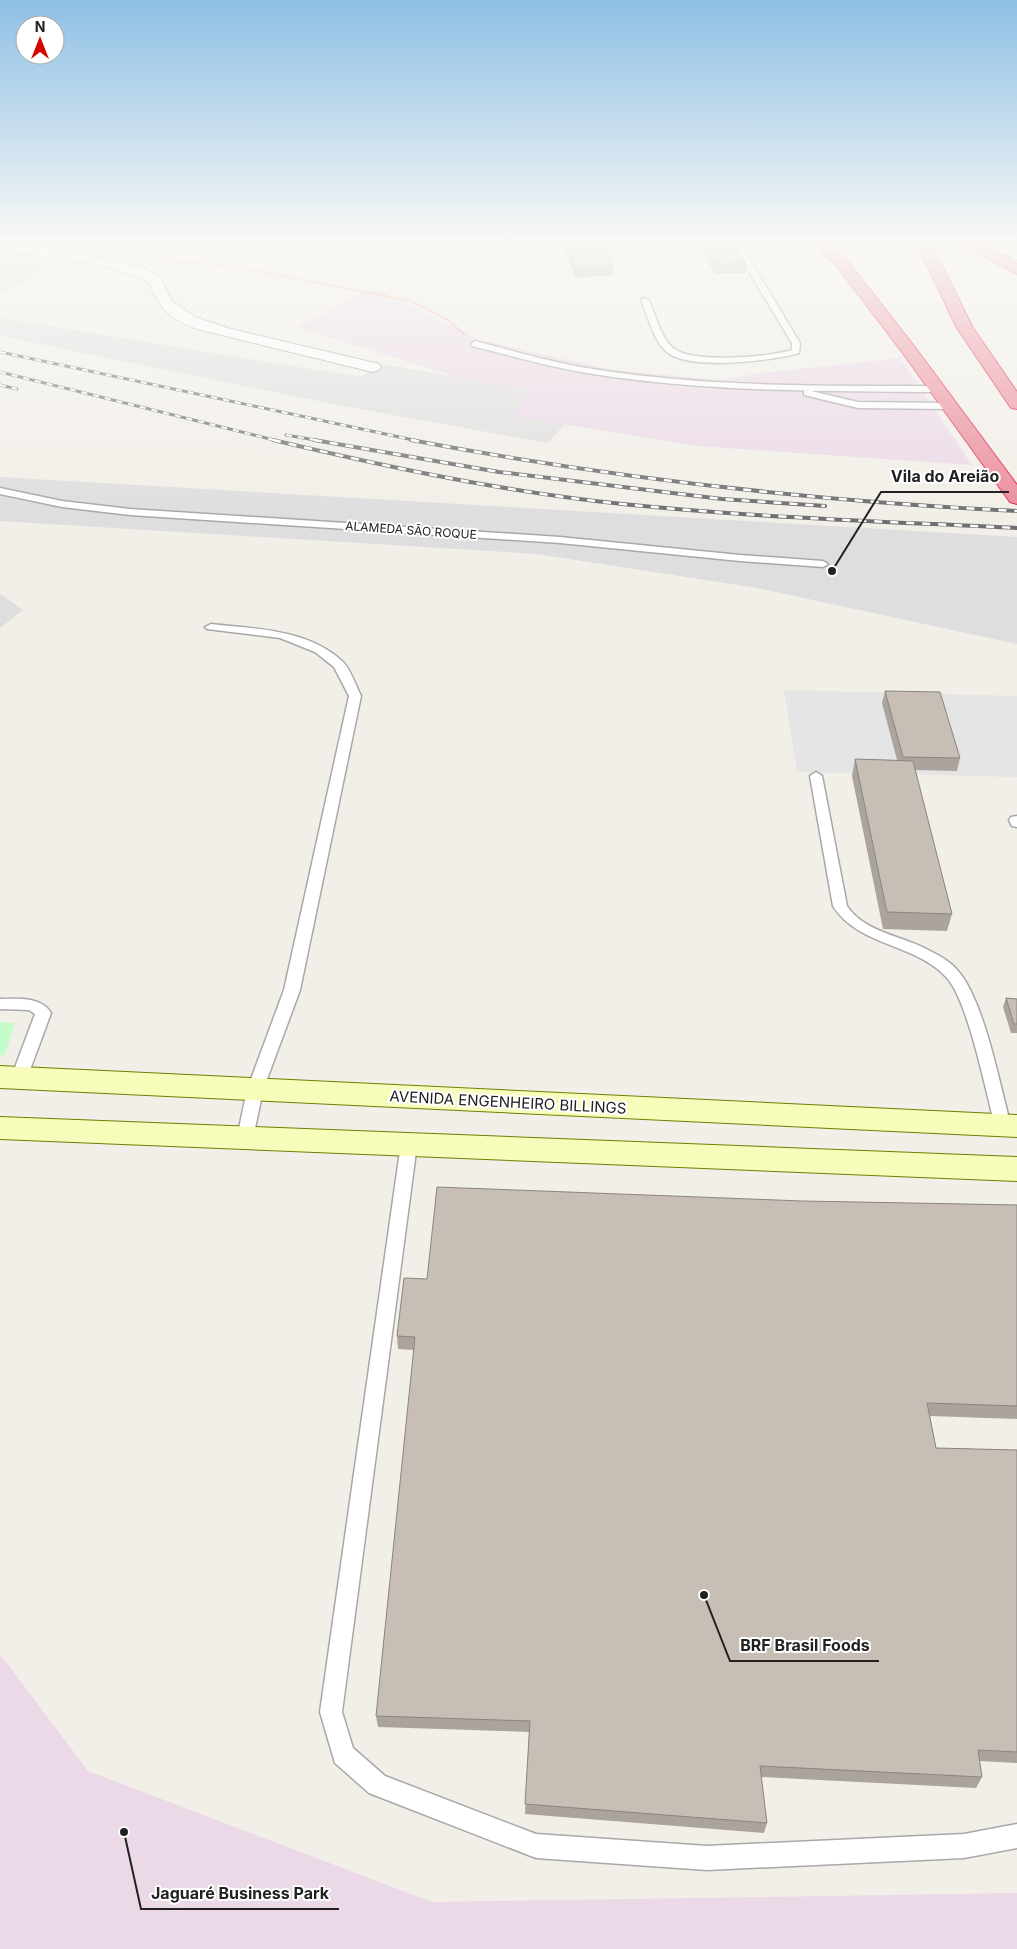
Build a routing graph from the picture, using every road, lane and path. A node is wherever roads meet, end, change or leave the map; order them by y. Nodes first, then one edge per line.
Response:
1 (238, 333) edge
2 (463, 333) edge
3 (661, 333) edge
4 (790, 333) edge
5 (894, 333) edge
6 (968, 333) edge
7 (475, 344) joint
8 (373, 367) dead end
9 (786, 387) junction
10 (937, 389) junction
11 (950, 406) junction
12 (1014, 407) edge
13 (0, 491) edge
14 (1017, 498) edge
15 (823, 564) dead end
16 (211, 627) dead end
17 (816, 776) dead end
18 (0, 1004) edge
19 (10, 1077) edge
20 (255, 1090) junction
21 (824, 1118) junction
22 (1010, 1126) edge
23 (0, 1128) edge
24 (245, 1138) junction
25 (410, 1144) junction
26 (829, 1162) junction
27 (1017, 1169) edge
28 (1017, 1836) edge

1 - 8 street
2 - 7 path
3 - 4 lane
5 - 10 highway
6 - 12 highway
7 - 9 lane
9 - 10 lane
9 - 11 lane
10 - 11 highway
11 - 14 highway
13 - 15 lane, ALAMEDA SÃO ROQUE
16 - 20 lane
17 - 22 lane
18 - 19 lane
19 - 20 street, AVENIDA ENGENHEIRO BILLINGS
20 - 21 street, AVENIDA ENGENHEIRO BILLINGS
20 - 24 lane
21 - 22 street, AVENIDA ENGENHEIRO BILLINGS
21 - 26 street
23 - 24 street
24 - 25 street
25 - 26 street
25 - 28 lane
26 - 27 street

